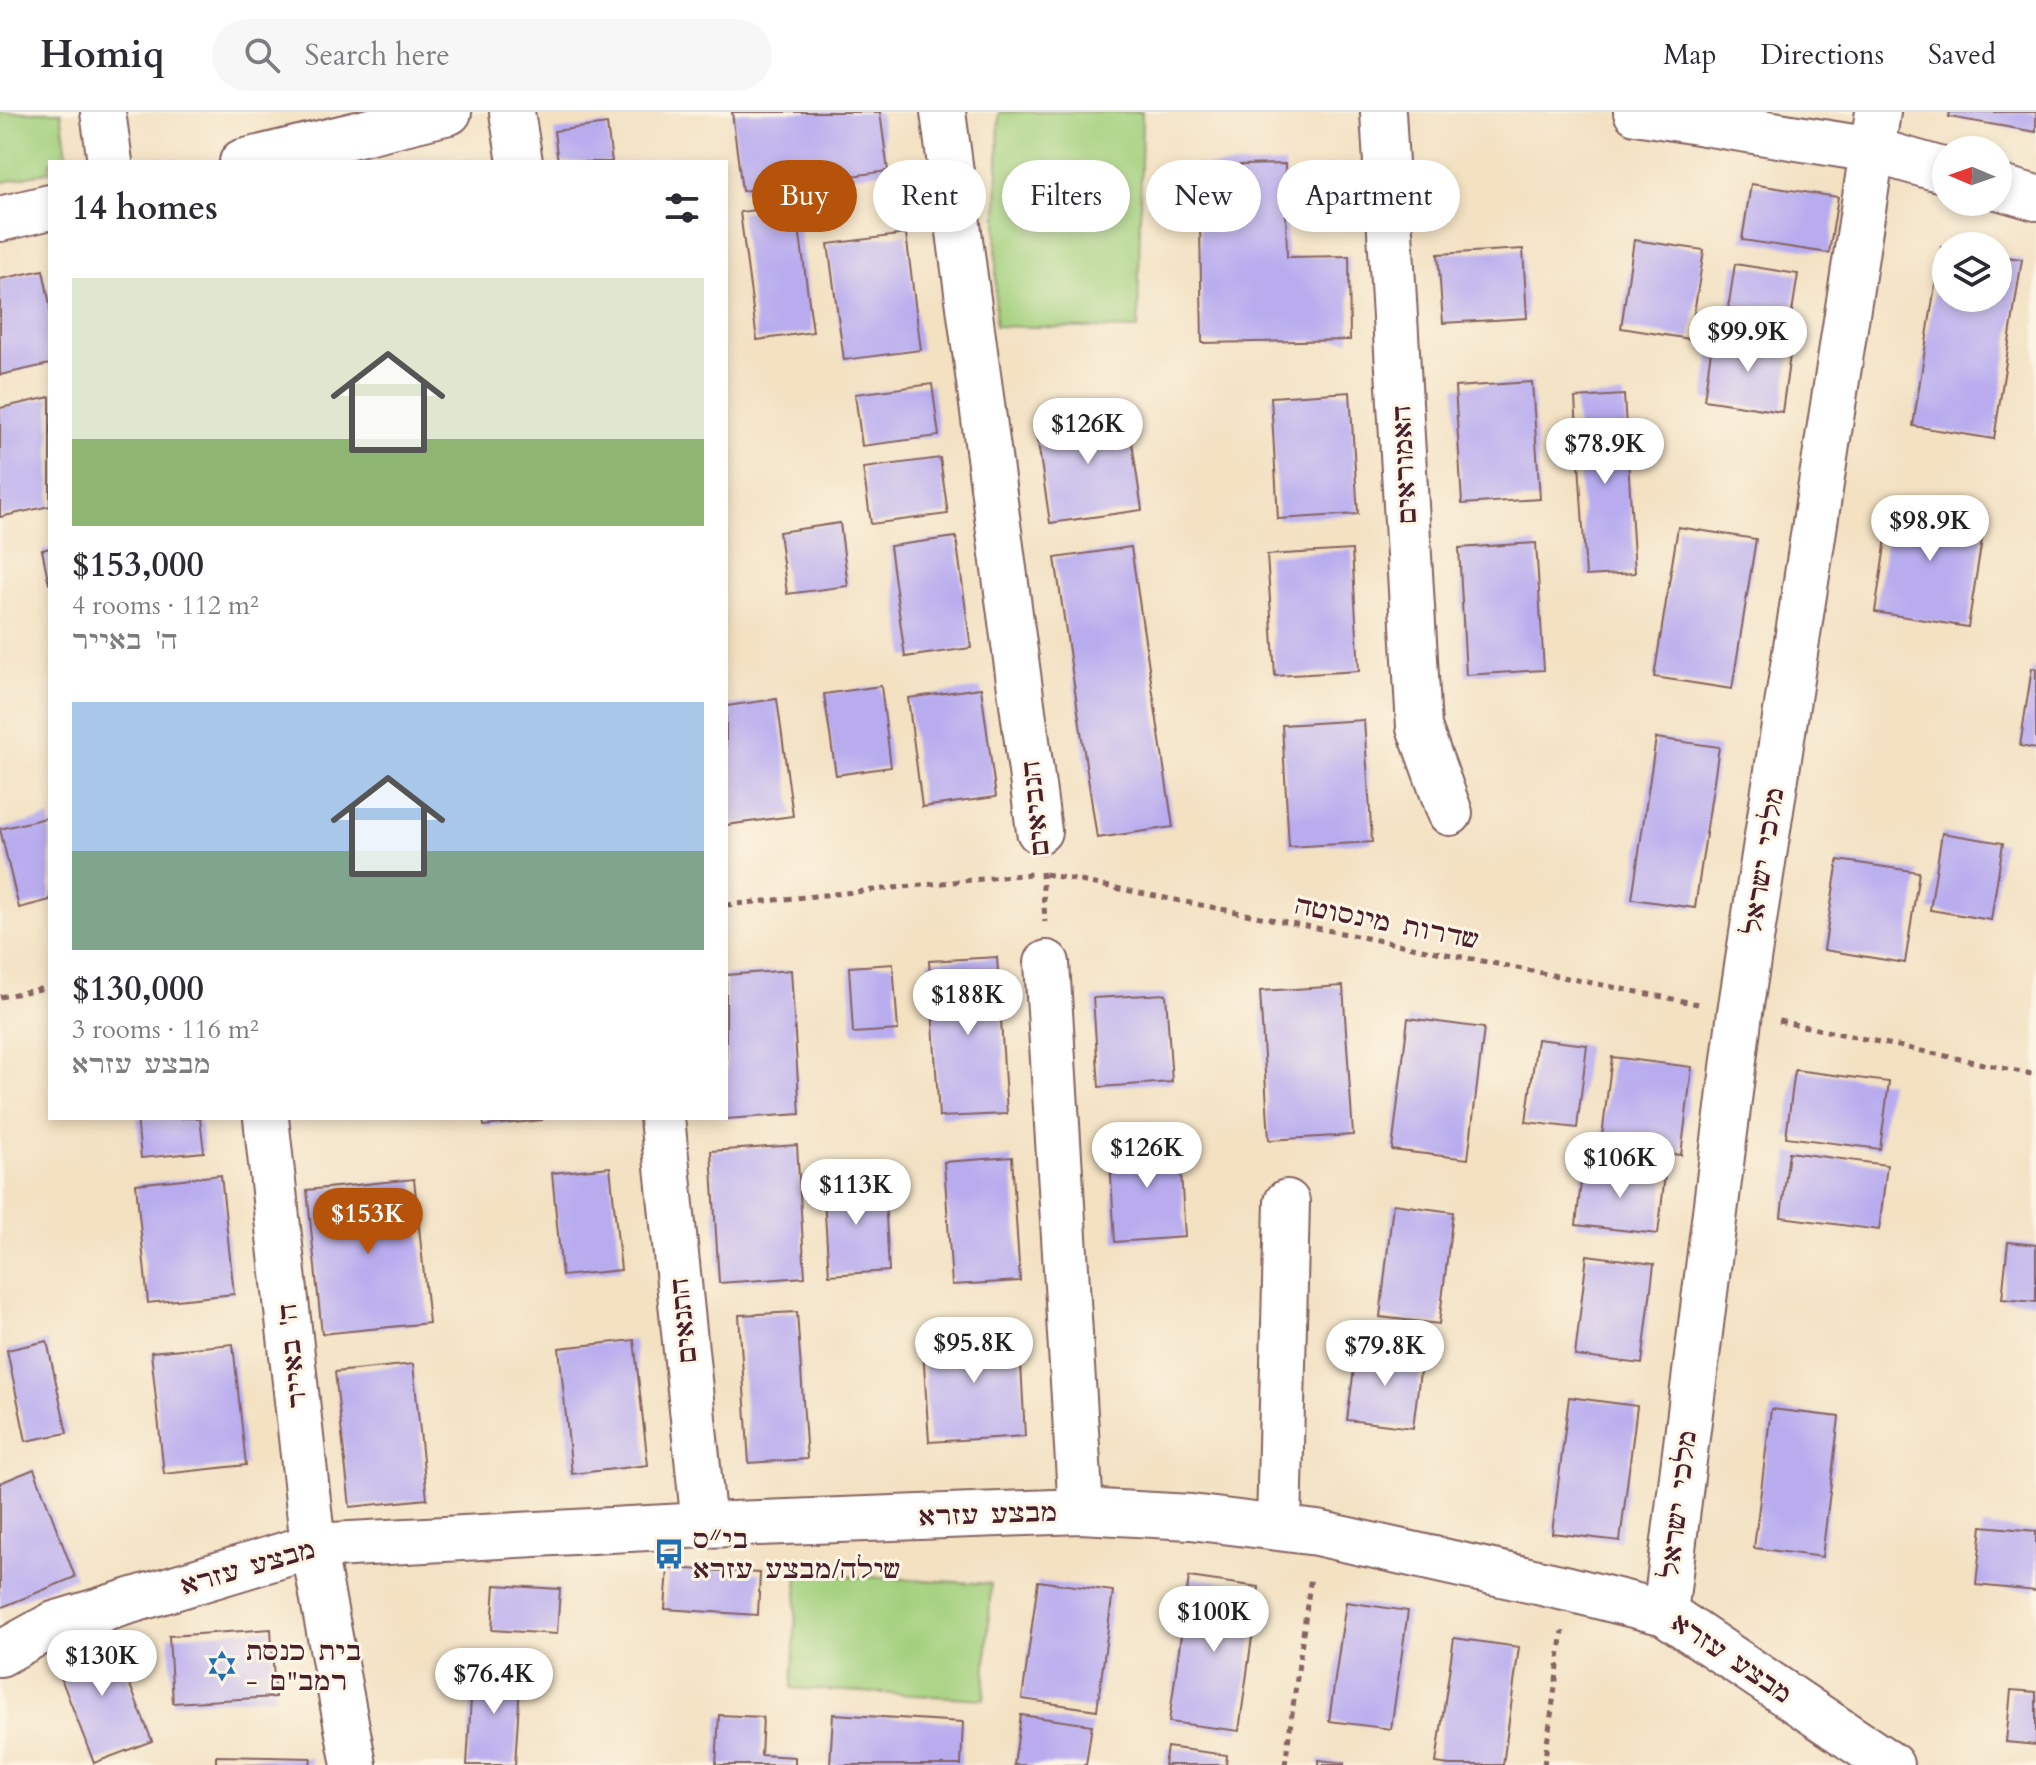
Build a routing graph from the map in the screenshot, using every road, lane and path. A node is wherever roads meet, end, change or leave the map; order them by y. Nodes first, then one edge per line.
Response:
1 (103, 112) edge
2 (449, 112) edge
3 (512, 112) edge
4 (943, 112) edge
5 (1383, 112) edge
6 (1636, 112) edge
7 (1875, 131) edge
8 (110, 160) edge
9 (250, 160) edge
10 (520, 160) edge
11 (1932, 163) edge
12 (2012, 191) edge
13 (2036, 198) edge
14 (48, 207) edge
15 (0, 219) edge
16 (1450, 813) dead end
17 (1040, 852) junction
18 (728, 905) edge
19 (1047, 963) joint
20 (48, 987) edge
21 (0, 997) edge
22 (1740, 1012) junction
23 (2036, 1075) edge
24 (266, 1120) edge
25 (662, 1120) edge
26 (1287, 1202) dead end
27 (1081, 1511) junction
28 (704, 1525) junction
29 (1298, 1530) junction
30 (313, 1546) junction
31 (1569, 1589) junction
32 (1665, 1613) junction
33 (0, 1654) edge
34 (354, 1765) edge
35 (1285, 1765) edge
36 (1544, 1765) edge
37 (1891, 1765) edge

1 - 8 street
2 - 9 street
3 - 10 street
4 - 17 street, הנביאים
5 - 16 street, האמוראים
6 - 7 street
7 - 11 street
7 - 22 street, מלכי ישראל
12 - 13 street
14 - 15 street
17 - 18 path, שדרות מינסוטה
17 - 19 path, הנביאים
17 - 22 path, שדרות מינסוטה
19 - 27 street
20 - 21 path
22 - 23 path, שדרות מינסוטה
22 - 32 street, מלכי ישראל
24 - 30 street, ה' באייר
25 - 28 street, התנאים
26 - 29 street
27 - 28 street, מבצע עזרא
27 - 29 street, מבצע עזרא
28 - 30 street, מבצע עזרא
29 - 31 street, מבצע עזרא
29 - 35 path
30 - 33 street, מבצע עזרא
30 - 34 street, ה' באייר
31 - 32 street, מבצע עזרא
31 - 36 path
32 - 37 street, מבצע עזרא

